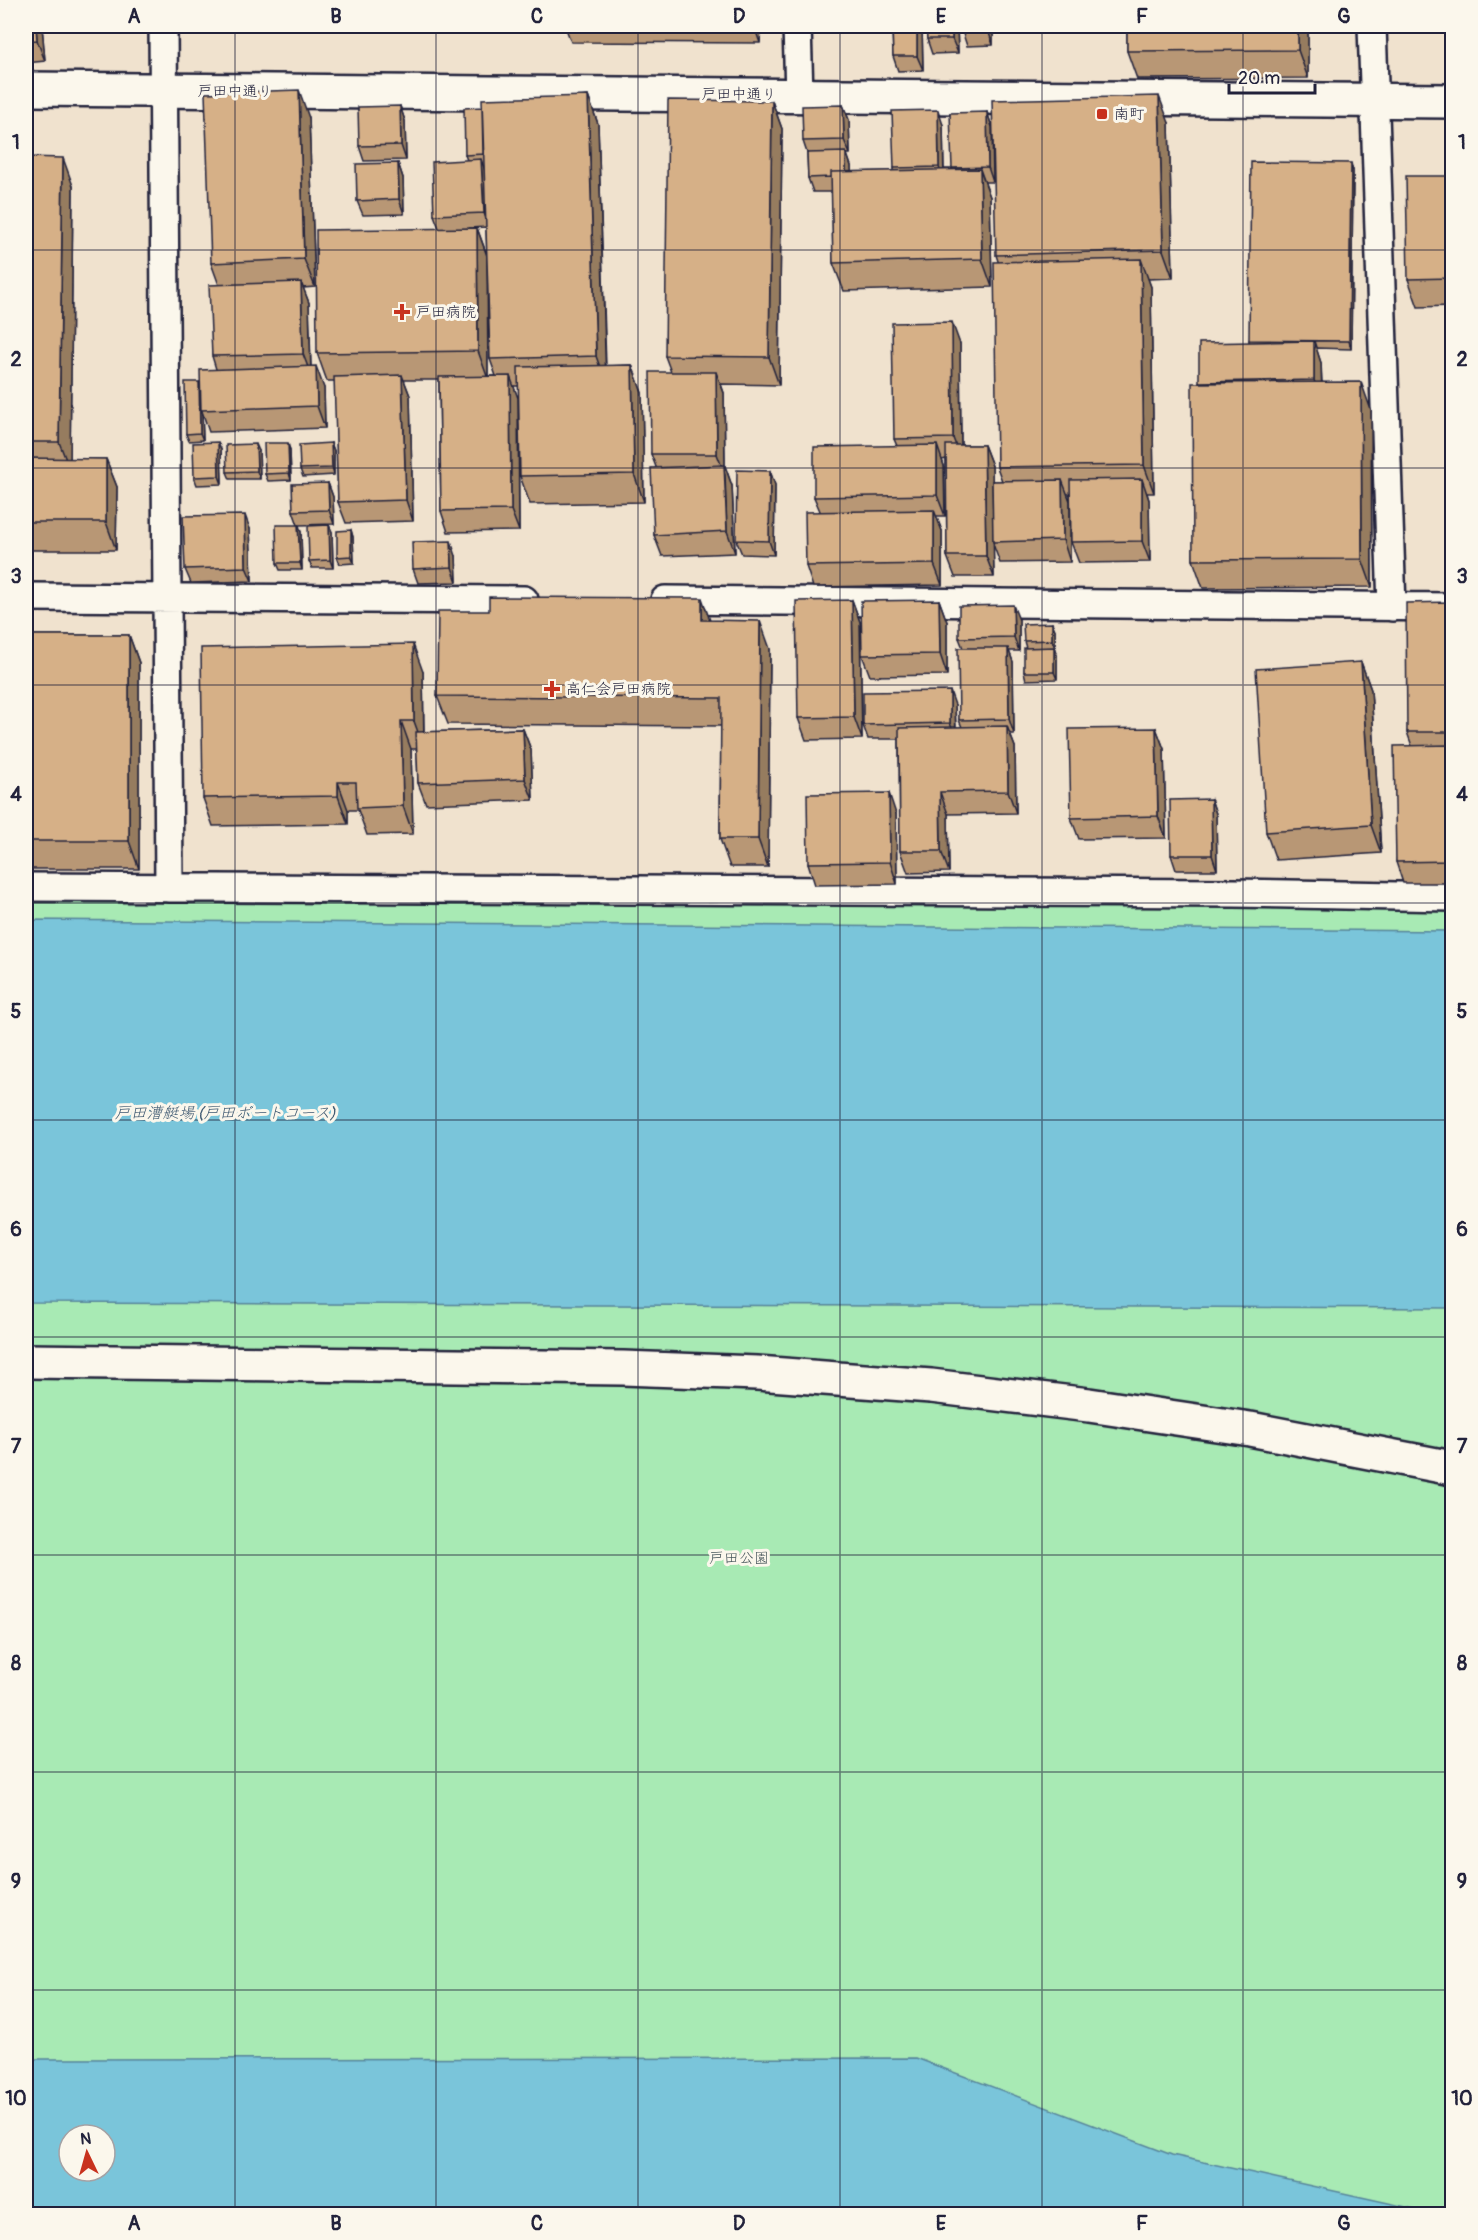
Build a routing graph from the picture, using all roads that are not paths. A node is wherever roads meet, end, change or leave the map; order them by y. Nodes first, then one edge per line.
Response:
1 (163, 26) edge
2 (797, 26) edge
3 (1372, 26) edge
4 (26, 89) edge
5 (163, 90) junction
6 (799, 95) junction
7 (1374, 100) junction
8 (1452, 101) edge
9 (26, 597) edge
10 (168, 598) junction
11 (548, 600) edge
12 (643, 600) edge
13 (1392, 607) junction
14 (1452, 607) edge
15 (26, 887) edge
16 (169, 888) junction
17 (1452, 897) edge
18 (26, 1361) edge
19 (1452, 1468) edge

1 - 5 street
2 - 6 street
3 - 7 street
4 - 5 street, 戸田中通り
5 - 6 street, 戸田中通り
5 - 10 street
6 - 7 street, 戸田中通り
7 - 8 street, 戸田中通り
7 - 13 street
9 - 10 street
10 - 11 street
10 - 16 street
12 - 13 street
13 - 14 street
15 - 16 street
16 - 17 street
18 - 19 street

